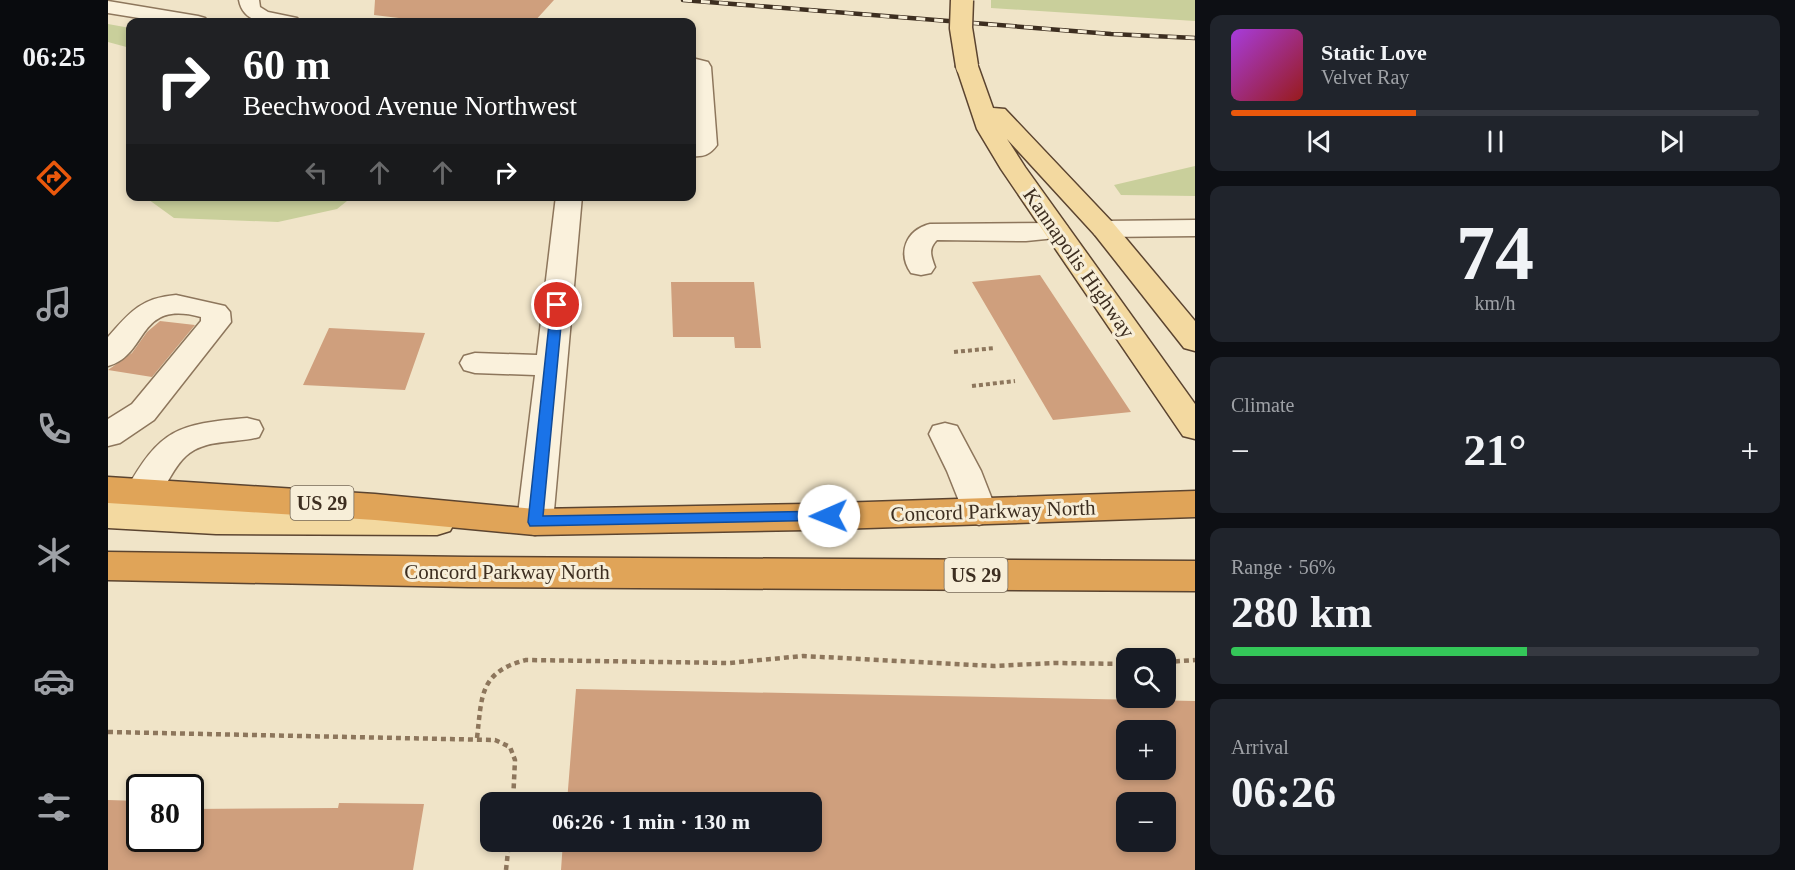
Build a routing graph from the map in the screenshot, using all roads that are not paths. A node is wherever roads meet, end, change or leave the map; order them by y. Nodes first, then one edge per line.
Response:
1 (962, 0) edge
2 (108, 7) edge
3 (249, 12) edge
4 (174, 18) edge
5 (274, 18) edge
6 (696, 66) edge
7 (977, 92) junction
8 (696, 149) edge
9 (567, 201) edge
10 (1195, 228) edge
11 (1104, 229) junction
12 (1057, 231) junction
13 (921, 267) dead end
14 (1195, 341) edge
15 (108, 356) edge
16 (475, 363) dead end
17 (551, 365) junction
18 (1195, 428) edge
19 (247, 429) dead end
20 (945, 434) dead end
21 (108, 435) edge
22 (108, 490) edge
23 (142, 492) junction
24 (1195, 504) edge
25 (979, 512) junction
26 (108, 515) edge
27 (535, 522) junction
28 (108, 566) edge
29 (1195, 576) edge

1 - 7 main road, Kannapolis Highway, bridge
2 - 4 street
3 - 5 street
6 - 8 street
7 - 11 main road, Kannapolis Highway
7 - 12 main road, Kannapolis Highway
9 - 17 street
10 - 11 street
11 - 14 main road, Kannapolis Highway
12 - 13 street
12 - 18 main road, Kannapolis Highway
15 - 21 street
16 - 17 street
17 - 27 street
19 - 23 street
20 - 25 street
22 - 23 highway, Concord Parkway North / US 29
23 - 27 highway, Concord Parkway North / US 29
24 - 25 highway, Concord Parkway North / US 29
25 - 27 highway, Concord Parkway North / US 29
26 - 27 main road
28 - 29 highway, Concord Parkway North / US 29

